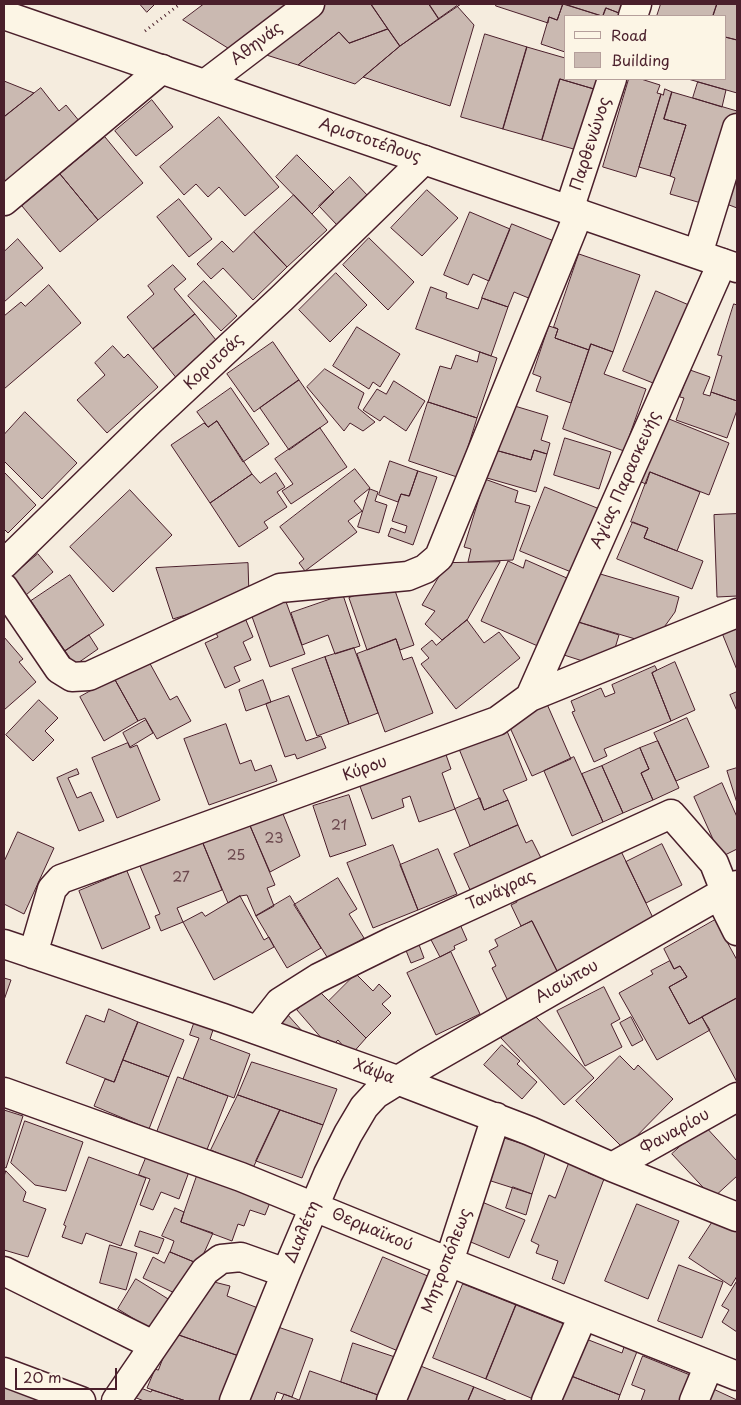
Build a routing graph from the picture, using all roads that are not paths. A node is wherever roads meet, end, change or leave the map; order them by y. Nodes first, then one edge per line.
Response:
1 (310, 4) edge
2 (4, 15) edge
3 (162, 69) junction
4 (612, 80) edge
5 (205, 84) junction
6 (737, 128) edge
7 (424, 160) junction
8 (4, 201) edge
9 (574, 212) junction
10 (719, 262) edge
11 (4, 564) edge
12 (4, 588) edge
13 (737, 613) edge
14 (530, 697) junction
15 (727, 890) edge
16 (737, 931) edge
17 (4, 944) edge
18 (33, 954) junction
19 (258, 1030) junction
20 (397, 1080) junction
21 (4, 1092) edge
22 (737, 1097) edge
23 (496, 1117) junction
24 (612, 1167) junction
25 (315, 1206) junction
26 (737, 1217) edge
27 (449, 1262) junction
28 (4, 1271) edge
29 (286, 1273) junction
30 (583, 1315) junction
31 (153, 1346) junction
32 (709, 1365) junction
33 (4, 1372) edge
34 (737, 1376) edge
35 (82, 1401) edge
36 (116, 1401) edge
37 (234, 1401) edge
38 (391, 1401) edge
39 (546, 1401) edge
40 (694, 1401) edge

1 - 5 street, Αθηνάς
2 - 3 street, Αριστοτέλους
3 - 5 street, Αριστοτέλους
3 - 8 street
4 - 9 street, Παρθενώνος
5 - 7 street, Αριστοτέλους
6 - 10 street, Αγίας Παρασκευής
7 - 9 street, Αριστοτέλους
7 - 11 street, Κορυτσάς
9 - 10 street, Αριστοτέλους
9 - 12 street, Παρθενώνος
10 - 14 street, Αγίας Παρασκευής
13 - 14 street, Κύρου
14 - 18 street, Κύρου
15 - 16 street, Τανάγρας
15 - 19 street, Τανάγρας
15 - 20 street, Αισώπου
17 - 18 street, Χάψα
18 - 19 street, Χάψα
19 - 20 street, Χάψα
20 - 23 street, Χάψα
20 - 25 street, Διαλέτη
21 - 25 street, Θερμαϊκού
22 - 24 street, Φαναρίου
23 - 24 street, Χάψα
23 - 27 street, Μητροπόλεως
24 - 26 street, Χάψα
25 - 27 street, Θερμαϊκού
25 - 29 street, Διαλέτη
27 - 30 street, Θερμαϊκού
27 - 38 street, Μητροπόλεως
28 - 31 street
29 - 31 street
29 - 37 street, Διαλέτη
30 - 32 street, Θερμαϊκού
30 - 39 street
31 - 36 street
32 - 34 street, Θερμαϊκού
32 - 40 street
33 - 35 street

